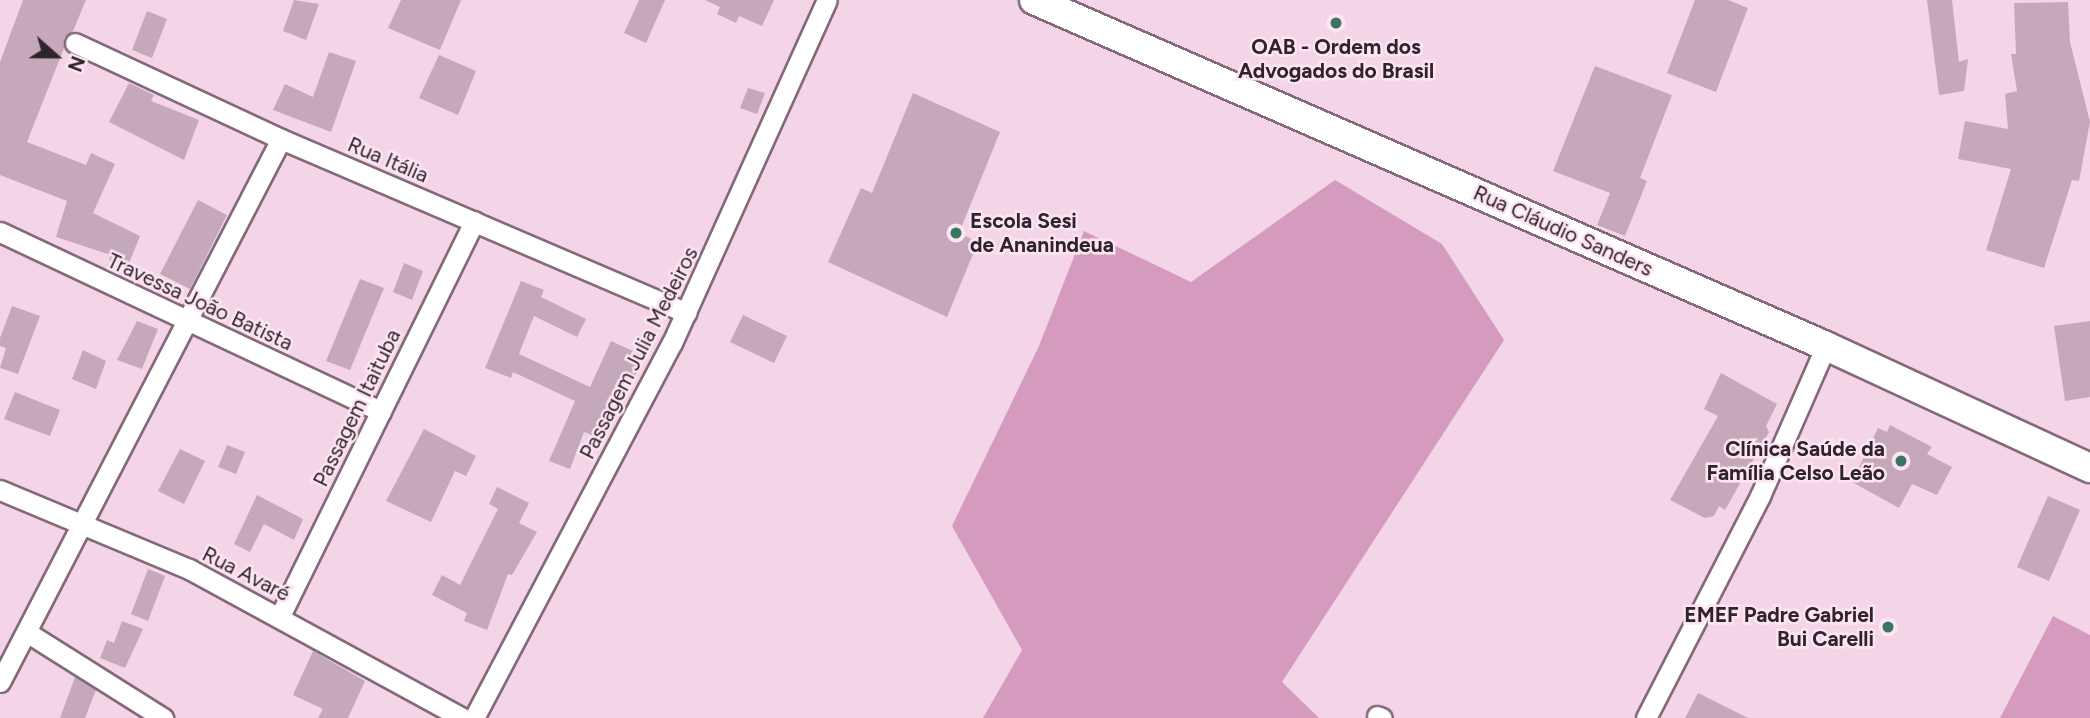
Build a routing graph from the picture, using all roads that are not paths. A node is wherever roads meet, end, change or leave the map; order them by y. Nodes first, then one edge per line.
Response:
1 (827, 0) edge
2 (1034, 0) edge
3 (75, 43) dead end
4 (281, 139) junction
5 (474, 220) junction
6 (0, 232) edge
7 (686, 313) junction
8 (187, 323) junction
9 (1826, 346) junction
10 (381, 411) junction
11 (2090, 468) edge
12 (0, 490) edge
13 (82, 522) junction
14 (280, 616) junction
15 (28, 633) junction
16 (6, 657) edge
17 (0, 682) edge
18 (163, 718) edge
19 (462, 718) edge
20 (474, 718) edge
21 (1646, 718) edge

1 - 7 street, Passagem Julia Medeiros
2 - 9 main road, Rua Cláudio Sanders
3 - 4 street, Rua Itália
4 - 5 street, Rua Itália
4 - 8 street
5 - 7 street, Rua Itália
5 - 10 street, Passagem Itaituba
6 - 8 street, Travessa João Batista
7 - 20 street, Passagem Julia Medeiros
8 - 10 street, Travessa João Batista
8 - 13 street
9 - 11 main road, Rua Cláudio Sanders
9 - 21 street
10 - 14 street, Passagem Itaituba
12 - 13 street, Rua Avaré
13 - 14 street, Rua Avaré
13 - 15 street
14 - 19 street, Rua Avaré
15 - 16 street
15 - 18 street
16 - 17 street

